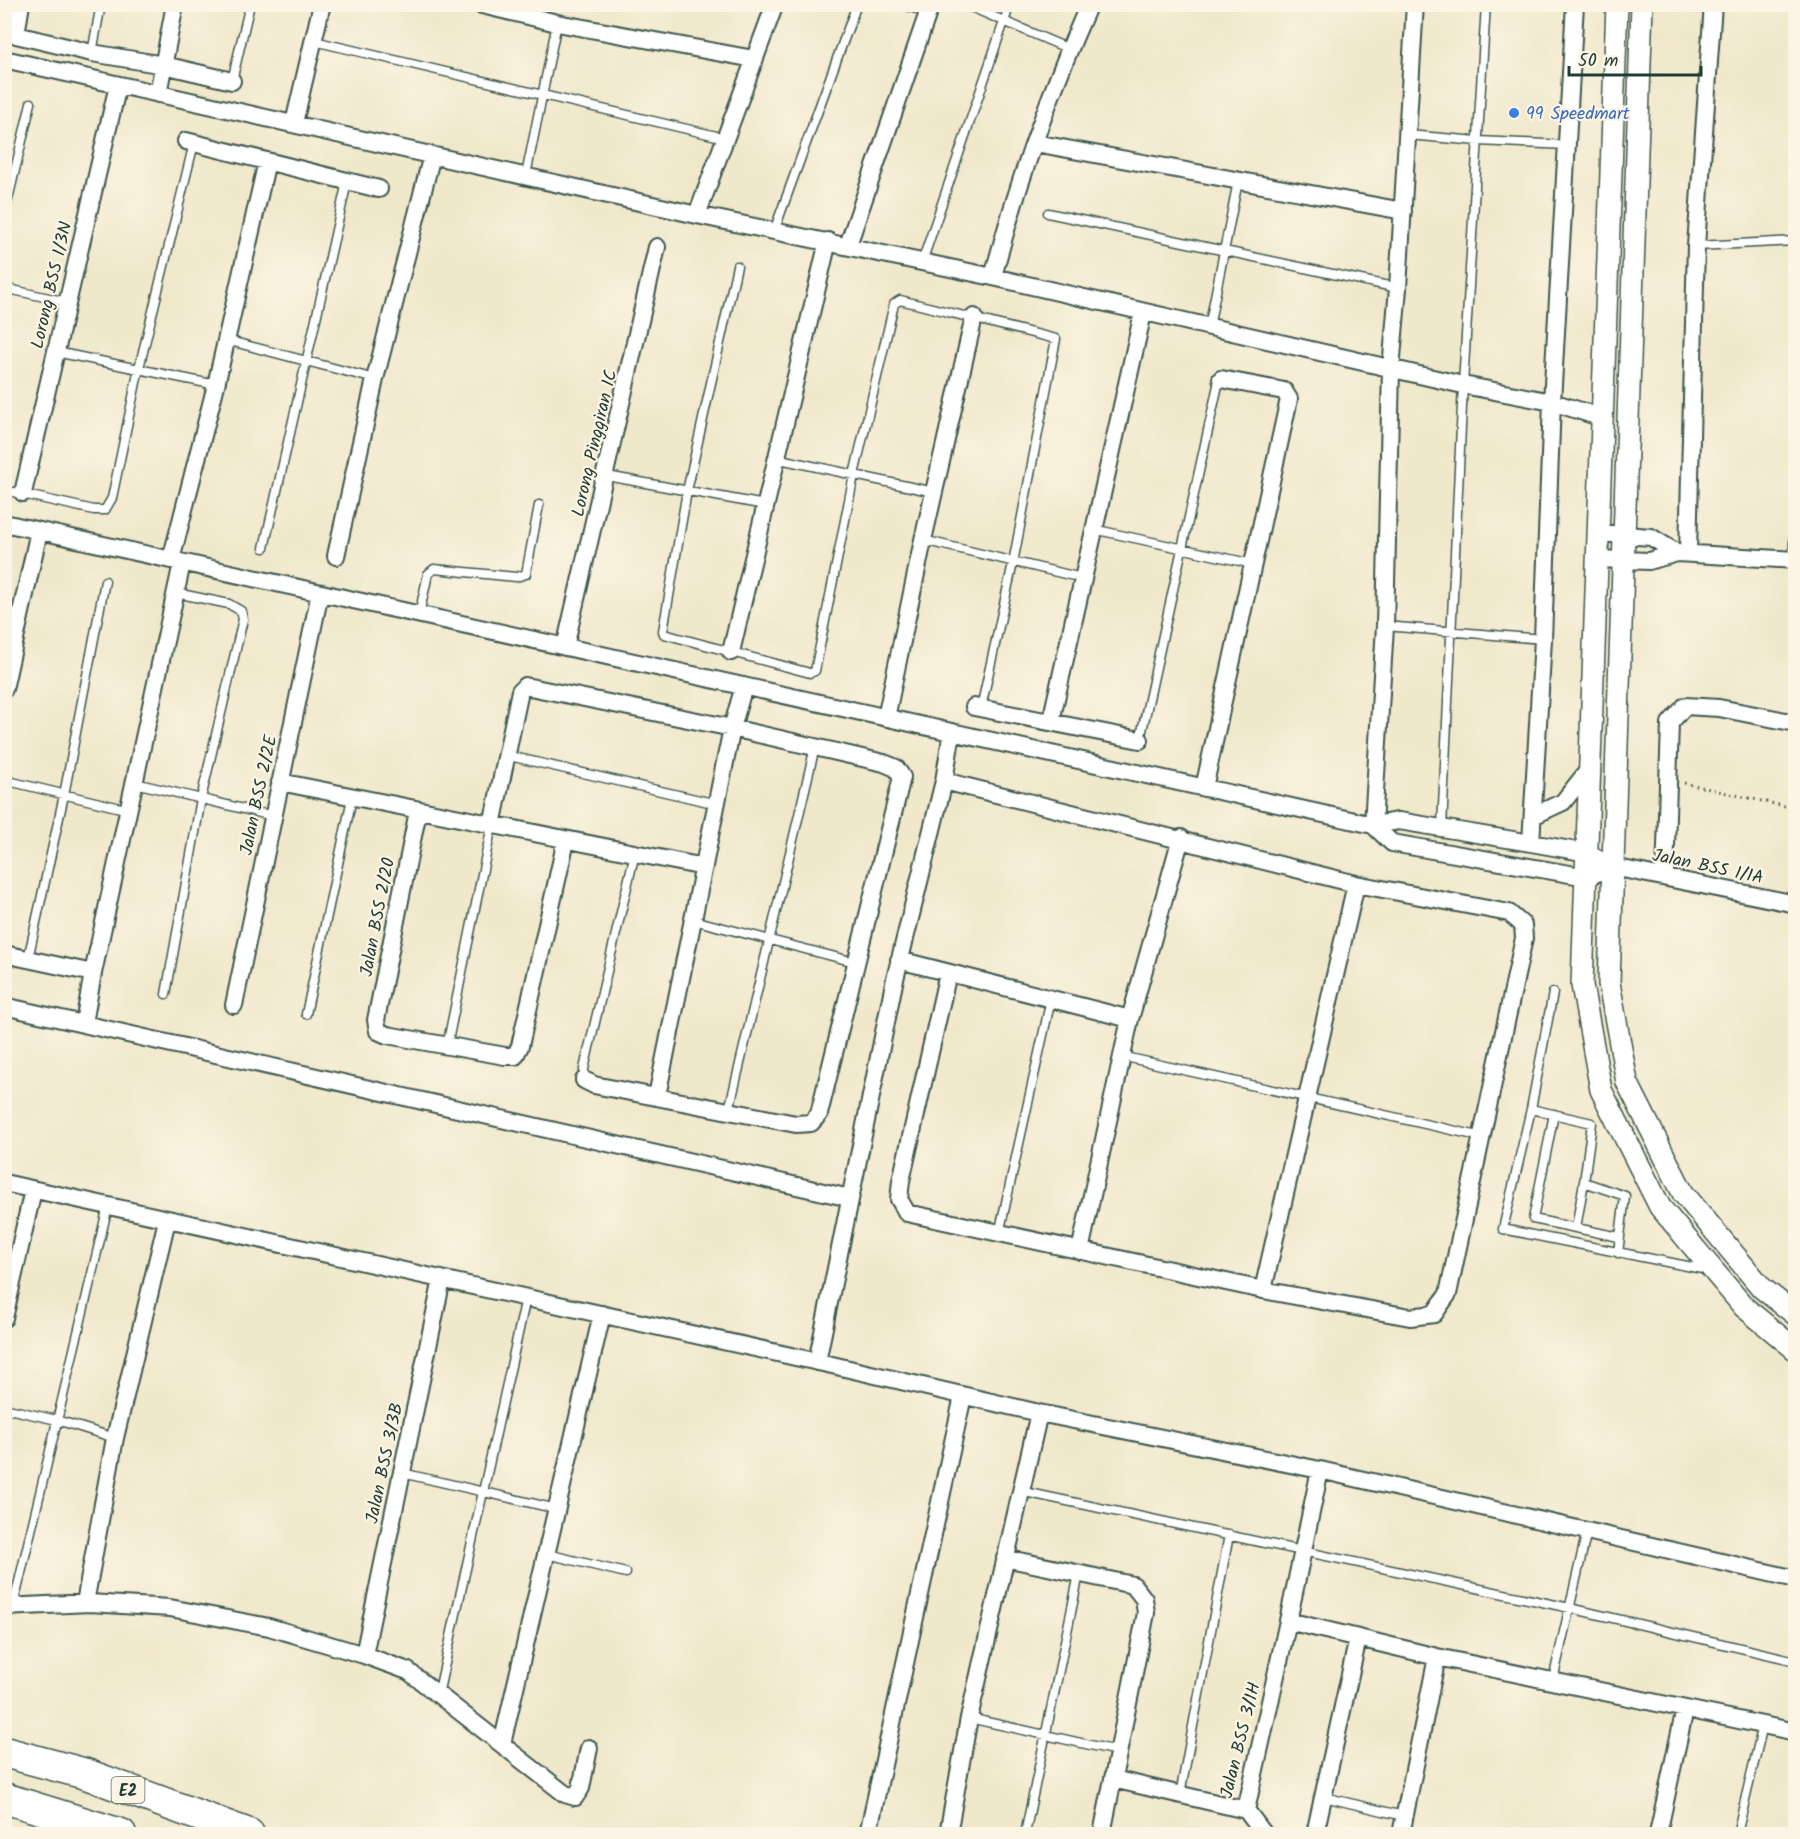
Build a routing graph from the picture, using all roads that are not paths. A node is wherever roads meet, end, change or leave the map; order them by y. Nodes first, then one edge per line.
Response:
1 (21, 4) edge
2 (101, 4) edge
3 (175, 4) edge
4 (250, 4) edge
5 (322, 4) edge
6 (478, 4) edge
7 (775, 4) edge
8 (857, 4) edge
9 (902, 4) edge
10 (964, 4) edge
11 (1010, 4) edge
12 (1089, 4) edge
13 (1415, 4) edge
14 (1486, 4) edge
15 (1575, 4) edge
16 (1617, 4) edge
17 (1642, 4) edge
18 (1713, 4) edge
19 (929, 8) edge
20 (1004, 20) junction
21 (557, 23) junction
22 (10, 33) edge
23 (314, 41) junction
24 (1069, 49) junction
25 (92, 53) junction
26 (4, 59) edge
27 (754, 59) junction
28 (164, 65) junction
29 (232, 81) joint
30 (118, 85) junction
31 (158, 94) junction
32 (543, 94) junction
33 (31, 103) dead end
34 (294, 123) junction
35 (1408, 135) junction
36 (725, 138) junction
37 (1478, 141) junction
38 (190, 142) joint
39 (1035, 143) junction
40 (1568, 145) junction
41 (432, 155) junction
42 (267, 161) junction
43 (526, 175) junction
44 (1238, 181) junction
45 (347, 182) junction
46 (379, 189) dead end
47 (1402, 211) junction
48 (1048, 213) dead end
49 (697, 215) junction
50 (4, 216) edge
51 (774, 231) junction
52 (828, 241) junction
53 (1796, 241) edge
54 (848, 246) junction
55 (1696, 246) junction
56 (657, 247) dead end
57 (1226, 251) junction
58 (922, 262) junction
59 (737, 266) dead end
60 (993, 277) junction
61 (4, 288) edge
62 (1398, 288) junction
63 (66, 302) junction
64 (1143, 313) junction
65 (974, 317) junction
66 (1209, 327) junction
67 (226, 340) junction
68 (56, 352) junction
69 (308, 363) junction
70 (139, 368) junction
71 (1391, 369) junction
72 (375, 379) junction
73 (1221, 379) joint
74 (216, 385) junction
75 (1463, 386) junction
76 (1552, 402) junction
77 (1603, 418) junction
78 (775, 458) junction
79 (854, 475) junction
80 (607, 476) junction
81 (4, 490) edge
82 (687, 491) junction
83 (934, 492) junction
84 (23, 493) junction
85 (765, 505) junction
86 (539, 506) dead end
87 (1796, 507) edge
88 (4, 523) edge
89 (1092, 529) junction
90 (39, 531) junction
91 (1598, 533) junction
92 (1625, 533) junction
93 (923, 540) junction
94 (264, 548) dead end
95 (1180, 548) junction
96 (1683, 553) junction
97 (336, 556) dead end
98 (1597, 559) junction
99 (1625, 560) junction
100 (1794, 560) edge
101 (177, 561) junction
102 (1013, 563) junction
103 (1253, 564) junction
104 (1082, 578) junction
105 (105, 581) dead end
106 (176, 593) junction
107 (320, 593) junction
108 (419, 615) junction
109 (1385, 626) junction
110 (1453, 632) junction
111 (1543, 639) junction
112 (566, 647) junction
113 (731, 652) junction
114 (744, 686) junction
115 (4, 689) edge
116 (977, 707) joint
117 (886, 718) junction
118 (1050, 721) junction
119 (1796, 723) edge
120 (732, 728) junction
121 (952, 732) junction
122 (1140, 740) joint
123 (815, 747) junction
124 (505, 755) junction
125 (1590, 768) junction
126 (4, 780) edge
127 (944, 781) junction
128 (280, 782) junction
129 (135, 783) junction
130 (1204, 788) junction
131 (64, 795) junction
132 (352, 798) junction
133 (201, 799) junction
134 (717, 804) junction
135 (129, 810) junction
136 (418, 811) junction
137 (273, 816) junction
138 (1533, 816) junction
139 (492, 825) junction
140 (1373, 825) junction
141 (1442, 828) junction
142 (1181, 838) junction
143 (566, 840) junction
144 (1532, 843) junction
145 (635, 853) junction
146 (1587, 853) junction
147 (704, 867) junction
148 (1613, 867) junction
149 (1665, 877) junction
150 (1587, 878) junction
151 (1356, 884) junction
152 (1796, 904) edge
153 (693, 920) junction
154 (769, 940) junction
155 (4, 954) edge
156 (28, 959) junction
157 (899, 960) junction
158 (855, 962) junction
159 (948, 972) junction
160 (93, 973) junction
161 (1553, 993) dead end
162 (166, 994) dead end
163 (1050, 999) junction
164 (234, 1005) dead end
165 (4, 1006) edge
166 (306, 1014) dead end
167 (1130, 1019) junction
168 (84, 1023) junction
169 (447, 1046) junction
170 (1121, 1056) junction
171 (584, 1080) joint
172 (657, 1096) junction
173 (1308, 1098) junction
174 (1532, 1109) junction
175 (729, 1110) junction
176 (1554, 1114) junction
177 (1483, 1137) junction
178 (1584, 1182) junction
179 (4, 1184) edge
180 (33, 1190) junction
181 (850, 1198) junction
182 (108, 1206) junction
183 (167, 1220) junction
184 (1576, 1228) junction
185 (999, 1234) junction
186 (1619, 1237) junction
187 (1080, 1251) junction
188 (1618, 1253) junction
189 (1714, 1272) junction
190 (442, 1279) junction
191 (1263, 1290) junction
192 (526, 1298) junction
193 (602, 1314) junction
194 (1796, 1315) edge
195 (4, 1318) edge
196 (1796, 1350) edge
197 (817, 1362) junction
198 (963, 1396) junction
199 (4, 1408) edge
200 (1039, 1413) junction
201 (57, 1420) junction
202 (116, 1438) junction
203 (1320, 1470) junction
204 (402, 1473) junction
205 (483, 1490) junction
206 (1020, 1491) junction
207 (558, 1509) junction
208 (1587, 1530) junction
209 (1229, 1535) junction
210 (1303, 1551) junction
211 (547, 1554) junction
212 (1005, 1558) junction
213 (626, 1572) dead end
214 (1079, 1574) junction
215 (1796, 1579) edge
216 (85, 1603) junction
217 (9, 1607) edge
218 (1570, 1608) junction
219 (1288, 1621) junction
220 (1358, 1638) junction
221 (364, 1655) junction
222 (1437, 1657) junction
223 (1796, 1661) edge
224 (1553, 1680) junction
225 (438, 1695) junction
226 (1685, 1709) junction
227 (969, 1718) junction
228 (1763, 1725) junction
229 (1796, 1732) edge
230 (1045, 1735) junction
231 (502, 1744) junction
232 (589, 1748) dead end
233 (1117, 1751) junction
234 (4, 1752) edge
235 (1113, 1779) junction
236 (1180, 1795) junction
237 (1324, 1797) junction
238 (4, 1798) edge
239 (1246, 1810) junction
240 (1405, 1829) edge
241 (121, 1834) edge
242 (249, 1834) edge
243 (868, 1834) edge
244 (948, 1834) edge
245 (1025, 1834) edge
246 (1102, 1834) edge
247 (1264, 1834) edge
248 (1315, 1834) edge
249 (1658, 1834) edge
250 (1737, 1834) edge

1 - 22 street
2 - 25 lane
3 - 28 street
4 - 29 lane
5 - 23 street
6 - 21 street
7 - 27 street
8 - 51 lane
9 - 19 lane
10 - 20 lane
11 - 20 lane
12 - 24 street
13 - 35 street
14 - 37 lane
15 - 40 street
16 - 77 street
17 - 92 street
18 - 55 street
19 - 54 street
20 - 24 lane
20 - 58 lane
21 - 27 street
21 - 32 lane
22 - 25 street
23 - 32 lane
23 - 34 street
24 - 39 street
25 - 28 street
26 - 30 street
27 - 36 street
28 - 29 street
28 - 31 street
30 - 31 street
30 - 63 street, Lorong BSS 1/3N
31 - 34 street
32 - 36 lane
32 - 43 lane
33 - 50 lane
34 - 41 street
35 - 37 lane
35 - 47 street
36 - 49 street
37 - 40 lane
37 - 75 lane
38 - 42 street
38 - 70 lane
39 - 44 street
39 - 60 street
40 - 76 street
41 - 43 street
41 - 72 street
42 - 45 street
42 - 67 street
43 - 49 street
44 - 47 street
44 - 57 lane
45 - 46 street
45 - 69 lane
47 - 62 street
48 - 57 lane
49 - 51 street
51 - 52 street
52 - 54 street
52 - 78 street
53 - 55 lane
54 - 58 street
55 - 96 street
56 - 80 street, Lorong Pinggiran 1C
57 - 62 lane
57 - 66 lane
58 - 60 street
59 - 82 lane
60 - 64 street
61 - 63 lane
62 - 71 street
63 - 68 street, Lorong BSS 1/3N
64 - 66 street
64 - 89 street
65 - 79 lane
65 - 83 street
65 - 102 lane
66 - 71 street
67 - 69 lane
67 - 74 street
68 - 70 lane
68 - 84 street, Lorong BSS 1/3N
69 - 72 lane
69 - 94 lane
70 - 74 lane
70 - 84 lane
71 - 75 street
71 - 109 street
72 - 97 street
73 - 95 lane
73 - 103 street
74 - 101 street
75 - 76 street
75 - 110 lane
76 - 77 street
76 - 111 street
77 - 91 street
78 - 79 lane
78 - 85 street
79 - 83 lane
79 - 113 lane
80 - 82 lane
80 - 112 street, Lorong Pinggiran 1C
81 - 84 lane
82 - 85 lane
82 - 113 lane
83 - 93 street
85 - 113 street
86 - 108 lane
87 - 100 lane
88 - 90 street
89 - 95 lane
89 - 104 street
90 - 101 street
90 - 115 street
91 - 92 street
91 - 98 street
92 - 96 street
92 - 99 street
93 - 102 lane
93 - 117 street
95 - 103 lane
95 - 122 lane
96 - 99 street
96 - 100 street
98 - 99 street
98 - 125 street
99 - 148 street
101 - 106 street
101 - 107 street
102 - 104 lane
102 - 116 lane
103 - 130 street
104 - 118 street
105 - 131 lane
106 - 129 street
106 - 133 lane
107 - 108 street
107 - 128 street, Jalan BSS 2/2E
108 - 112 street
109 - 110 lane
109 - 140 street
110 - 111 lane
110 - 141 lane
111 - 138 street
112 - 114 street
114 - 117 street
114 - 120 street
116 - 118 street
117 - 121 street
118 - 122 street
119 - 149 street
120 - 123 street
120 - 124 street
120 - 134 street
121 - 127 street
121 - 130 street
123 - 154 lane
123 - 158 street
124 - 134 lane
124 - 139 street
125 - 138 street
125 - 146 street
126 - 131 lane
127 - 142 street
127 - 157 street
128 - 132 street
128 - 137 street, Jalan BSS 2/2E
129 - 133 lane
129 - 135 street
130 - 140 street
131 - 135 lane
131 - 156 lane
132 - 136 street
132 - 166 lane
133 - 137 lane
133 - 162 lane
134 - 147 street
135 - 160 street
136 - 139 street
136 - 169 street, Jalan BSS 2/20
137 - 164 street, Jalan BSS 2/2E
138 - 144 street
139 - 143 street
139 - 169 lane
140 - 141 street, Jalan BSS 1/1A
140 - 150 street
141 - 144 street, Jalan BSS 1/1A
142 - 151 street
142 - 167 street
143 - 145 street
143 - 169 street
144 - 146 street, Jalan BSS 1/1A
145 - 147 street
145 - 171 lane
146 - 148 street, Jalan BSS 1/1A
146 - 150 street
147 - 153 street
148 - 149 street, Jalan BSS 1/1A
148 - 150 street
148 - 194 street
149 - 152 street, Jalan BSS 1/1A
150 - 189 street
151 - 173 street
151 - 177 street
153 - 154 lane
153 - 172 street
154 - 158 lane
154 - 175 lane
155 - 156 street
156 - 160 street
157 - 159 street
157 - 181 street
158 - 175 street
159 - 163 street
159 - 185 street
160 - 168 street
161 - 174 lane
163 - 167 street
163 - 185 lane
165 - 168 street
167 - 170 street
168 - 181 street
170 - 173 lane
170 - 187 street
171 - 172 street
172 - 175 street
173 - 177 lane
173 - 191 street
174 - 176 lane
174 - 188 lane
176 - 178 lane
176 - 184 lane
177 - 191 street
178 - 184 lane
178 - 186 lane
179 - 180 street
180 - 182 street
180 - 195 street
181 - 197 street
182 - 183 street
182 - 201 lane
183 - 190 street
183 - 202 street
184 - 186 lane
185 - 187 street
186 - 188 lane
187 - 191 street
188 - 189 lane
189 - 196 street
190 - 192 street
190 - 204 street, Jalan BSS 3/3B
192 - 193 street
192 - 205 lane
193 - 197 street
193 - 207 street
197 - 198 street
198 - 200 street
198 - 243 street
199 - 201 lane
200 - 203 street
200 - 206 street
201 - 202 lane
201 - 217 lane
202 - 216 street
203 - 208 street
203 - 210 street, Jalan BSS 3/1H
204 - 205 lane
204 - 221 street, Jalan BSS 3/3B
205 - 207 lane
205 - 225 lane
206 - 209 lane
206 - 212 street
207 - 211 street
208 - 215 street
208 - 218 lane
209 - 210 lane
209 - 236 lane
210 - 218 lane
210 - 219 street, Jalan BSS 3/1H
211 - 213 lane
211 - 231 street
212 - 214 street
212 - 227 street
214 - 230 lane
214 - 233 street
216 - 217 street
216 - 221 street
218 - 223 lane
218 - 224 lane
219 - 220 street
219 - 239 street, Jalan BSS 3/1H
220 - 222 street
220 - 237 street
221 - 225 street
222 - 224 street
222 - 240 street
224 - 226 street
225 - 231 street
226 - 228 street
226 - 249 street
227 - 230 lane
227 - 244 street
228 - 229 street
228 - 250 lane
230 - 233 lane
230 - 245 lane
231 - 232 street
233 - 235 street
234 - 242 highway, E2
235 - 236 street, Jalan BSS 3/1H
235 - 246 street
236 - 239 street, Jalan BSS 3/1H
237 - 240 lane
237 - 248 street
238 - 241 highway, E2
239 - 247 street

